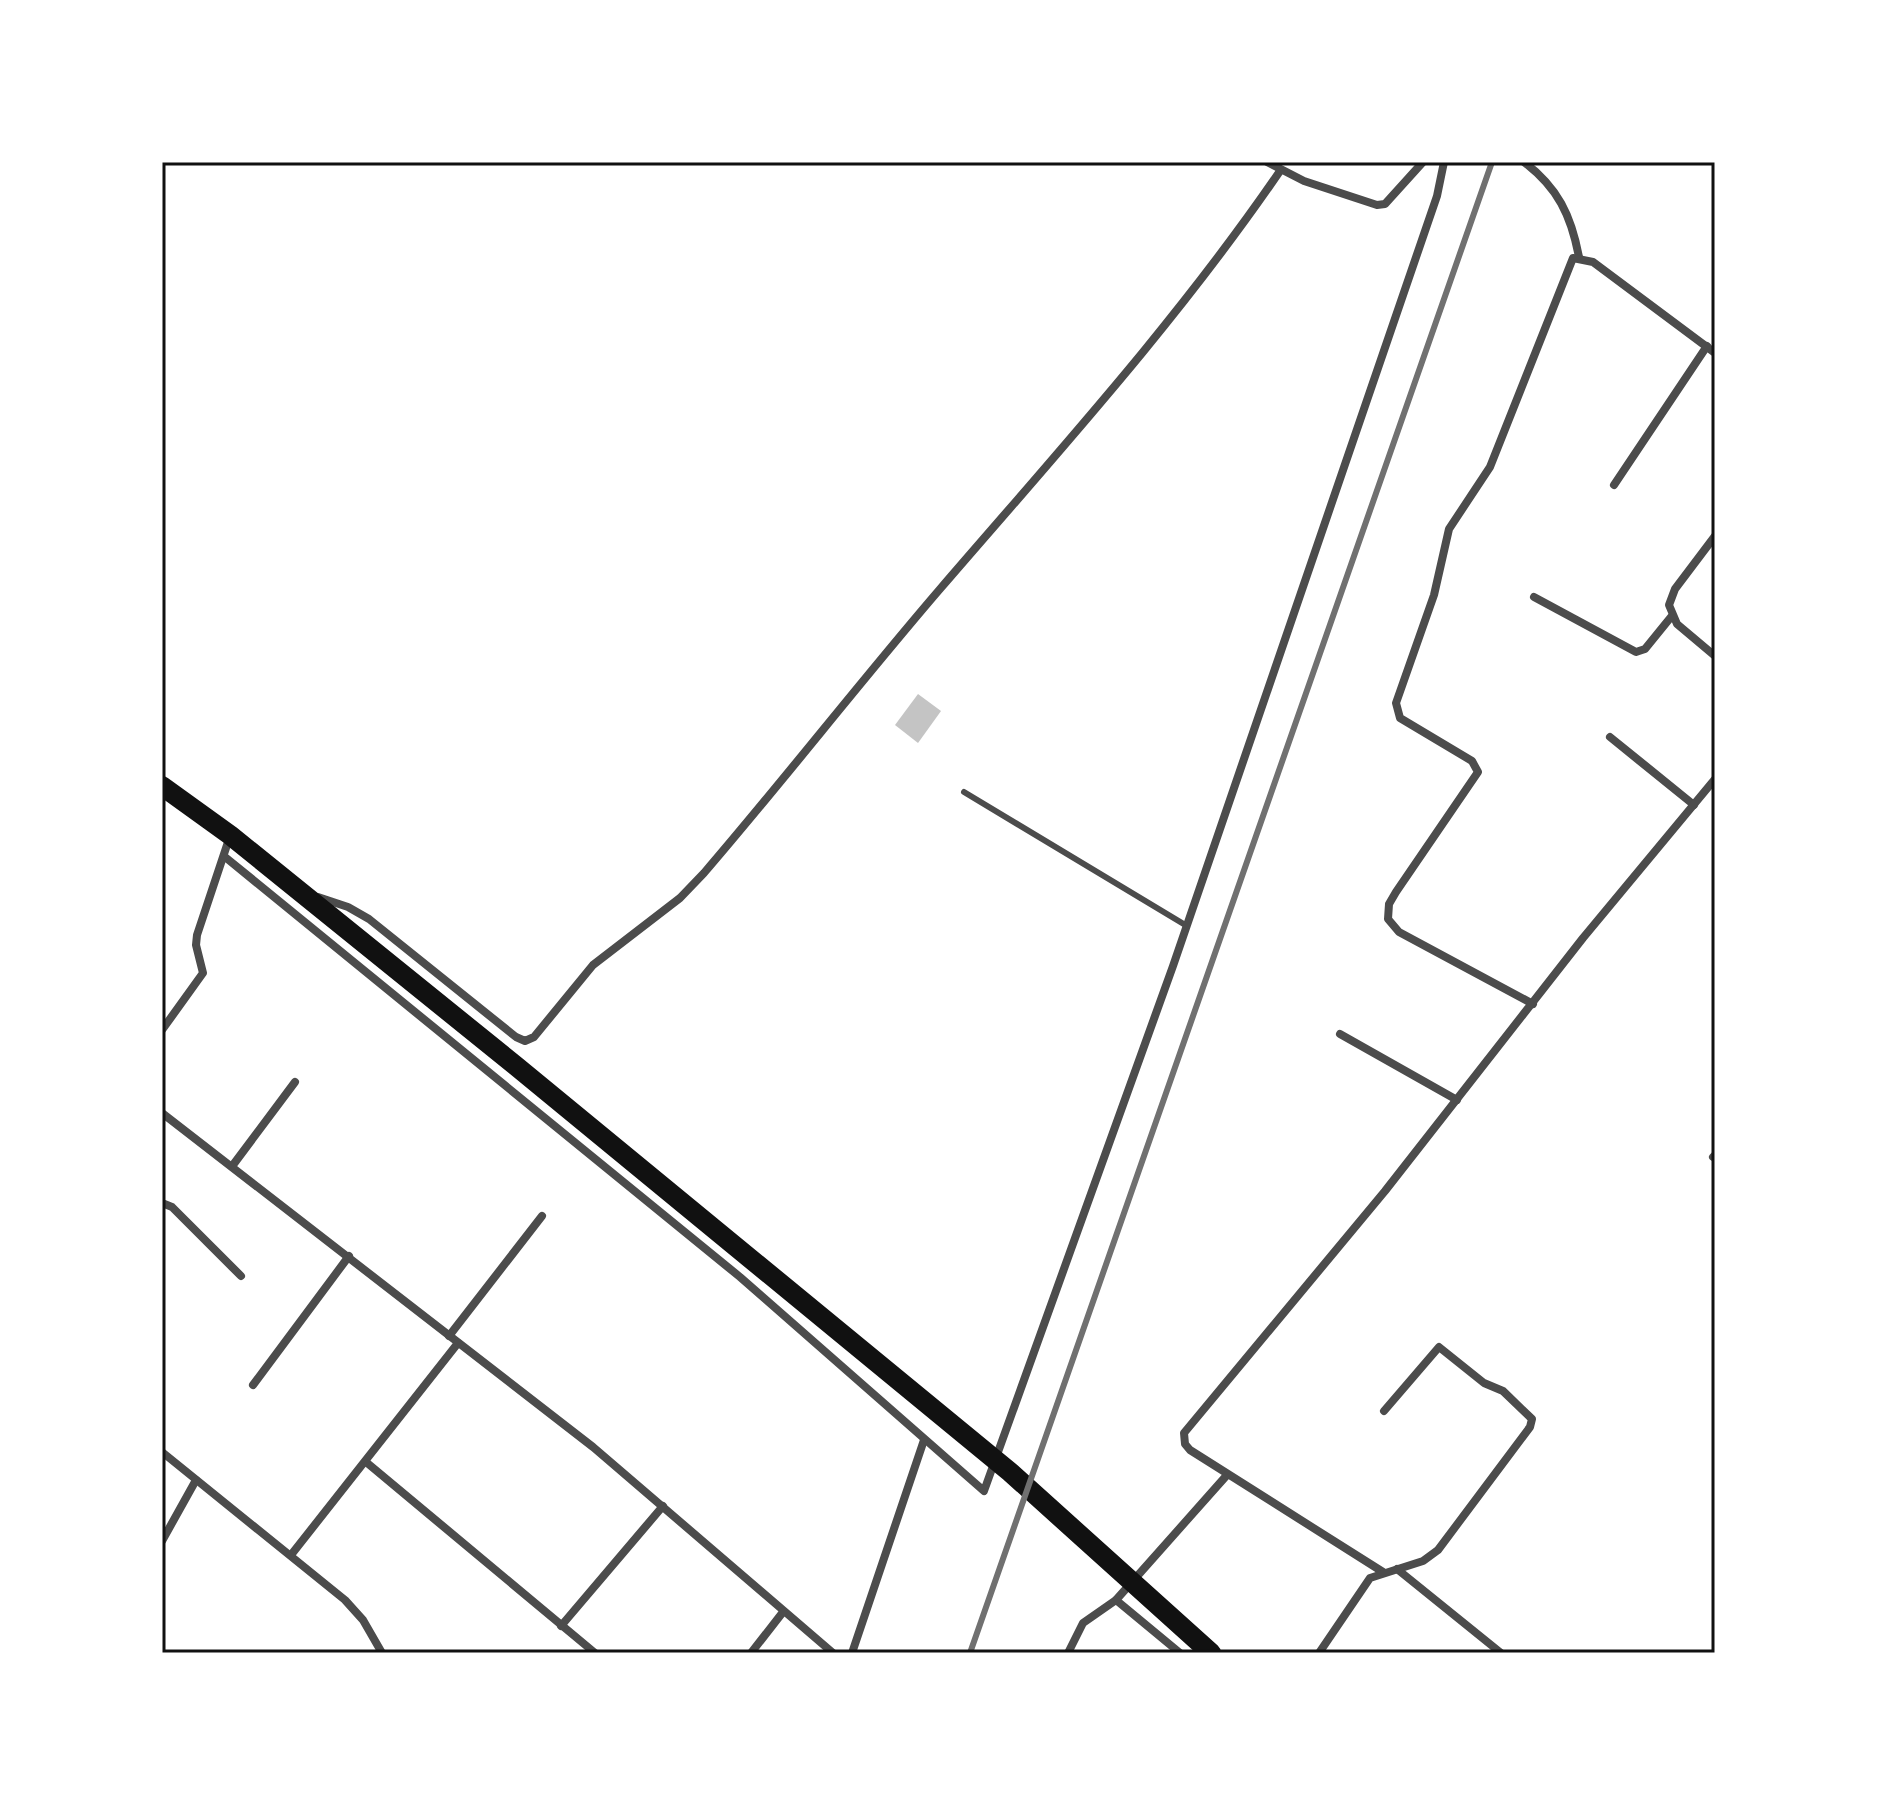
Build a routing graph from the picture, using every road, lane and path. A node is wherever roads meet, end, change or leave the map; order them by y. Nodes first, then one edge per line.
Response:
1 (1267, 162) edge
2 (1423, 162) edge
3 (1444, 162) edge
4 (1524, 162) edge
5 (1280, 171) junction
6 (1579, 257) junction
7 (1707, 346) junction
8 (1715, 353) edge
9 (1614, 485) dead end
10 (1715, 536) edge
11 (1534, 597) dead end
12 (1671, 617) junction
13 (1715, 656) edge
14 (1610, 737) dead end
15 (1715, 779) edge
16 (162, 786) edge
17 (964, 792) dead end
18 (1694, 805) junction
19 (230, 835) junction
20 (225, 857) junction
21 (302, 893) junction
22 (1187, 926) junction
23 (1533, 1004) junction
24 (162, 1030) edge
25 (1340, 1034) dead end
26 (295, 1082) dead end
27 (1457, 1100) junction
28 (162, 1113) edge
29 (233, 1165) junction
30 (162, 1203) edge
31 (542, 1216) dead end
32 (349, 1256) junction
33 (241, 1276) dead end
34 (449, 1336) junction
35 (458, 1343) junction
36 (253, 1385) dead end
37 (1384, 1411) dead end
38 (924, 1440) junction
39 (162, 1452) edge
40 (366, 1462) junction
41 (1227, 1475) junction
42 (196, 1480) junction
43 (663, 1506) junction
44 (162, 1541) edge
45 (291, 1555) junction
46 (1397, 1569) junction
47 (1383, 1572) junction
48 (1116, 1600) junction
49 (783, 1612) junction
50 (561, 1626) junction
51 (382, 1653) edge
52 (595, 1653) edge
53 (751, 1653) edge
54 (833, 1653) edge
55 (852, 1653) edge
56 (1068, 1653) edge
57 (1180, 1653) edge
58 (1211, 1653) edge
59 (1319, 1653) edge
60 (1501, 1653) edge

1 - 5 street
2 - 5 street
3 - 22 street
4 - 6 street
5 - 21 street
6 - 7 street
6 - 23 street
7 - 8 street
7 - 9 street
10 - 12 street
11 - 12 street
12 - 13 street
14 - 18 street
15 - 18 street
16 - 19 main road
17 - 22 lane
18 - 23 street
19 - 20 street
19 - 21 main road
20 - 24 street
20 - 38 street
21 - 58 main road
22 - 38 street
23 - 27 street
25 - 27 street
26 - 29 street
27 - 41 street
28 - 29 street
29 - 32 street
30 - 33 street
31 - 34 street
32 - 34 street
32 - 36 street
34 - 35 street
35 - 40 street
35 - 43 street
37 - 46 street
38 - 55 street
39 - 42 street
40 - 45 street
40 - 50 street
41 - 47 street
41 - 48 street
42 - 44 street
42 - 45 street
43 - 49 street
43 - 50 street
45 - 51 street
46 - 47 street
46 - 60 street
47 - 59 street
48 - 56 street
48 - 57 street
49 - 53 street
49 - 54 street
50 - 52 street

